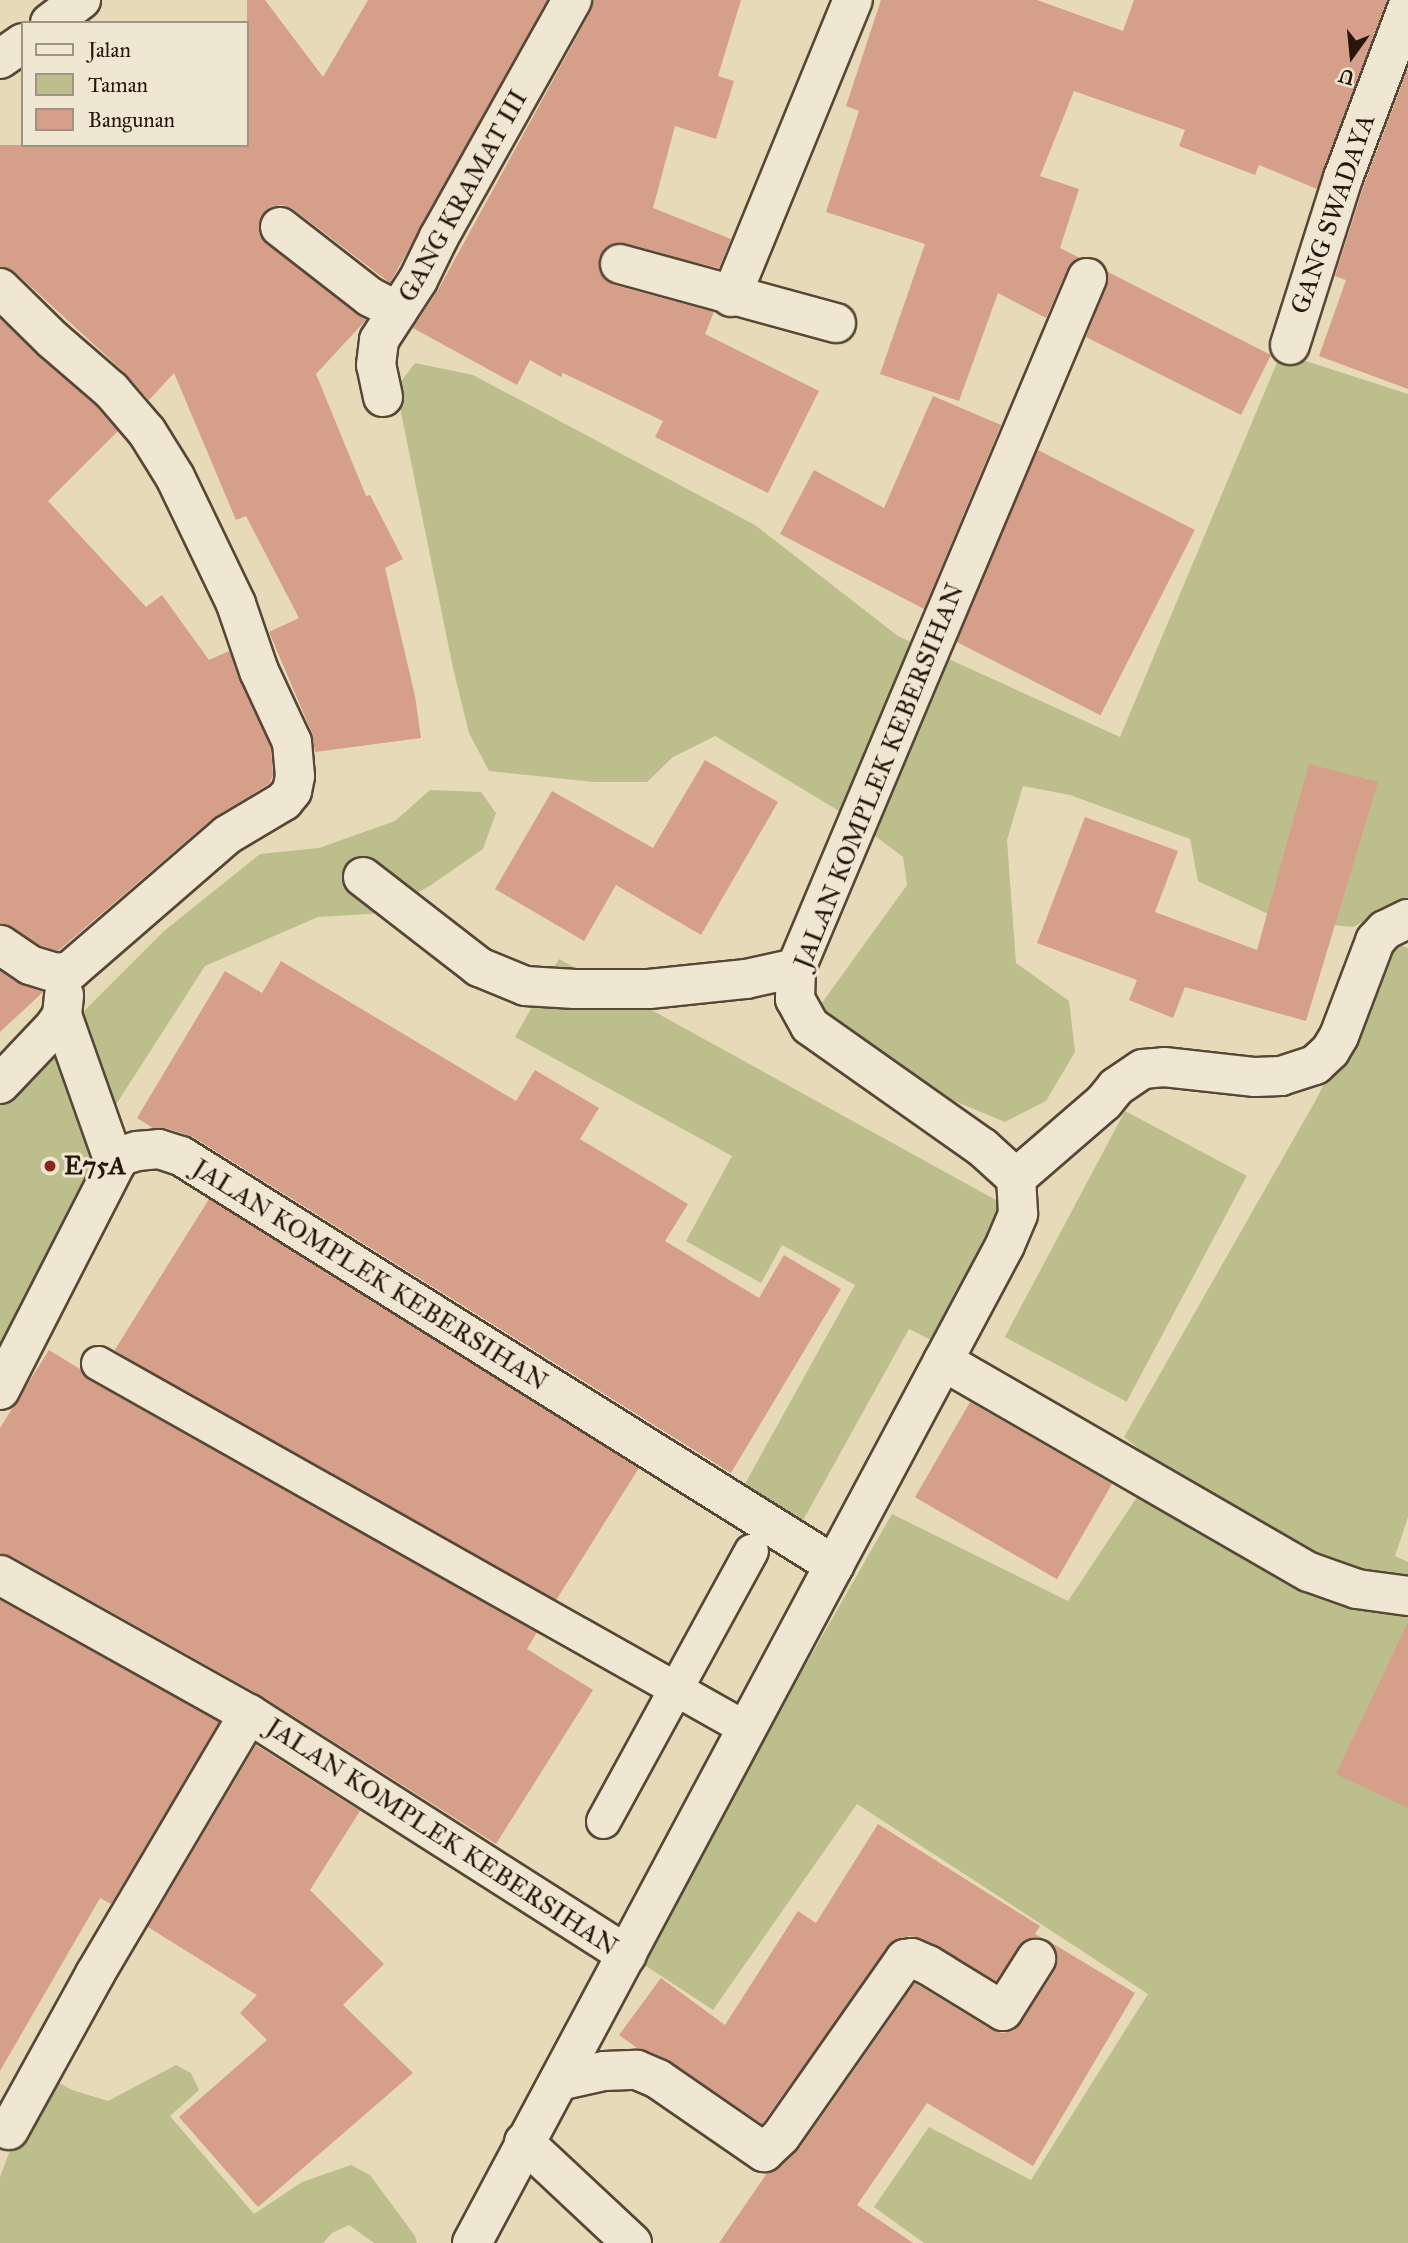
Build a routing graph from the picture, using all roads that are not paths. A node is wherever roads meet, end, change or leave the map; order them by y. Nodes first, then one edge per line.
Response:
1 (81, 0) edge
2 (572, 0) edge
3 (853, 0) edge
4 (1408, 6) edge
5 (53, 21) edge
6 (21, 44) edge
7 (0, 59) edge
8 (280, 227) dead end
9 (620, 264) dead end
10 (1087, 278) dead end
11 (0, 288) edge
12 (731, 297) junction
13 (398, 311) junction
14 (836, 323) dead end
15 (1290, 345) dead end
16 (383, 397) dead end
17 (363, 877) dead end
18 (1408, 919) edge
19 (0, 945) edge
20 (796, 968) junction
21 (57, 973) junction
22 (62, 1015) junction
23 (0, 1084) edge
24 (115, 1165) junction
25 (1016, 1178) junction
26 (943, 1361) junction
27 (98, 1363) dead end
28 (0, 1390) edge
29 (751, 1552) dead end
30 (834, 1565) junction
31 (0, 1575) edge
32 (1408, 1596) edge
33 (676, 1689) junction
34 (249, 1714) junction
35 (747, 1728) junction
36 (603, 1821) dead end
37 (627, 1955) junction
38 (1036, 1959) dead end
39 (559, 2081) junction
40 (9, 2130) dead end
41 (524, 2142) junction
42 (472, 2243) edge
43 (632, 2243) edge

1 - 5 street
2 - 13 street, GANG KRAMAT III
3 - 12 street
4 - 15 street, GANG SWADAYA
6 - 7 street
8 - 13 street
9 - 12 street
10 - 20 street, JALAN KOMPLEK KEBERSIHAN
11 - 21 street
12 - 14 street
13 - 16 street, GANG KRAMAT III
17 - 20 street
18 - 25 street
19 - 21 street
20 - 25 street, JALAN KOMPLEK KEBERSIHAN
21 - 22 street
22 - 23 street
22 - 24 street
24 - 28 street
24 - 30 street, JALAN KOMPLEK KEBERSIHAN
25 - 26 street, JALAN KOMPLEK KEBERSIHAN
26 - 30 street, JALAN KOMPLEK KEBERSIHAN
26 - 32 street
27 - 33 lane
29 - 33 lane
30 - 35 street, JALAN KOMPLEK KEBERSIHAN
31 - 34 street, JALAN KOMPLEK KEBERSIHAN
33 - 35 lane
33 - 36 lane
34 - 37 street, JALAN KOMPLEK KEBERSIHAN
34 - 40 street
35 - 37 street, JALAN KOMPLEK KEBERSIHAN
37 - 39 street, JALAN KOMPLEK KEBERSIHAN
38 - 39 street
39 - 41 street, JALAN KOMPLEK KEBERSIHAN
41 - 42 street, JALAN KOMPLEK KEBERSIHAN
41 - 43 street

